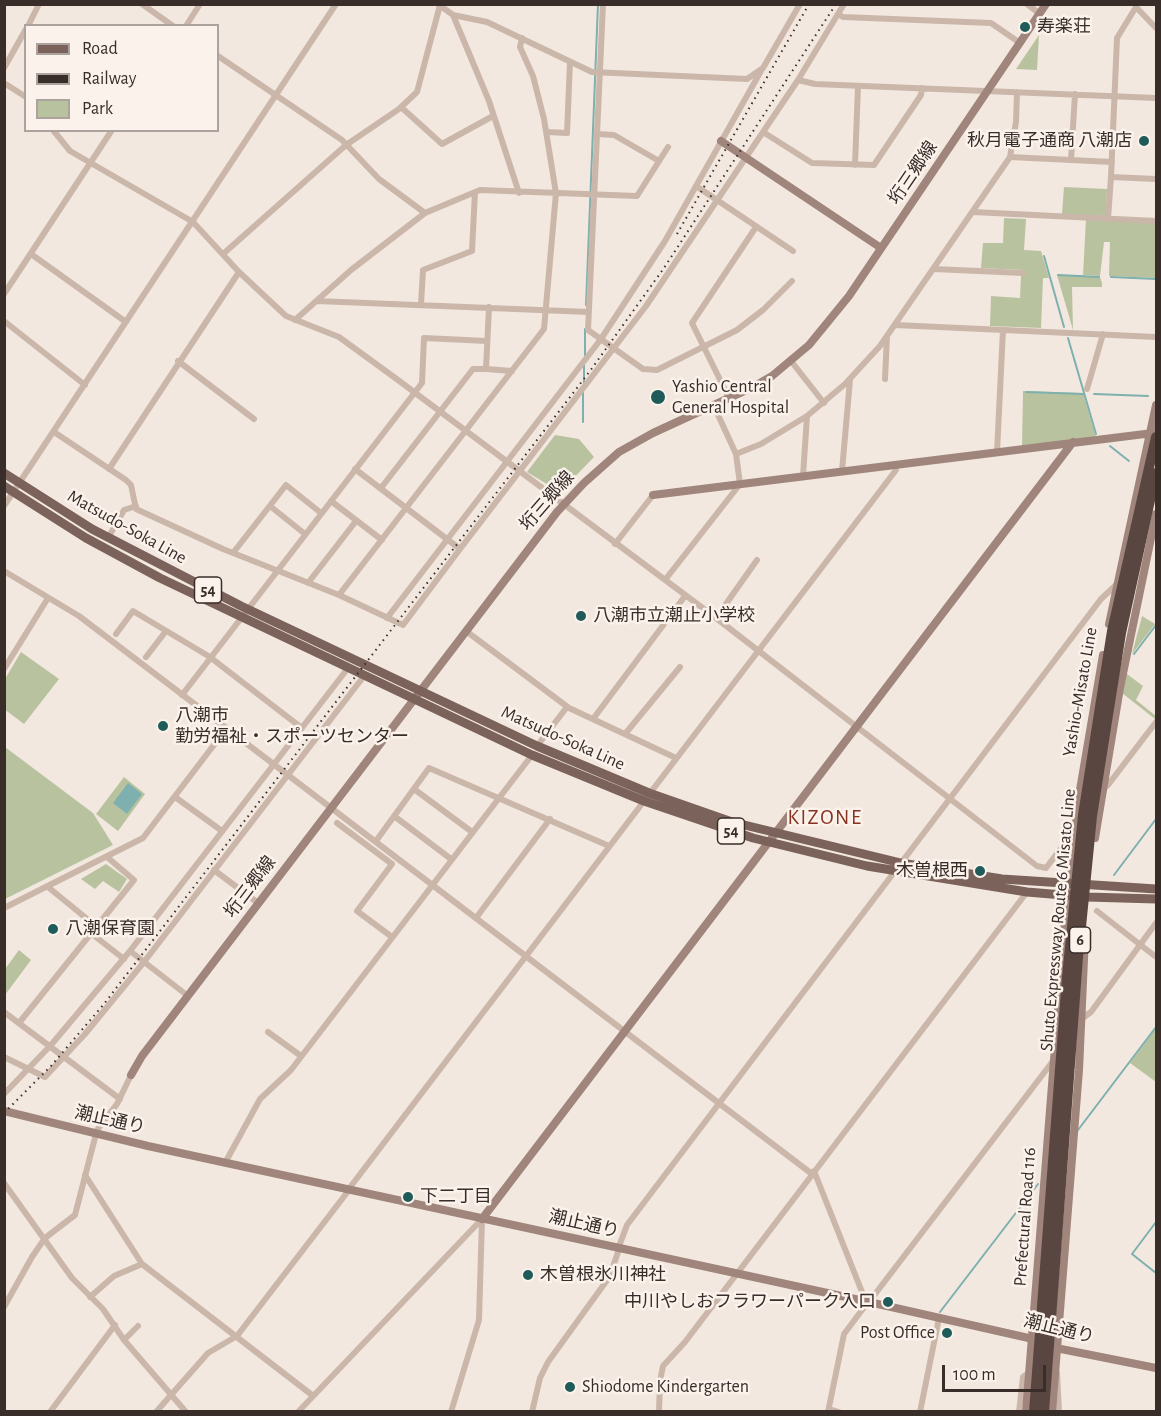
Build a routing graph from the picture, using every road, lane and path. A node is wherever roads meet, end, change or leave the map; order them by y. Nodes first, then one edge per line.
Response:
1 (39, 4) edge
2 (142, 4) edge
3 (200, 4) edge
4 (336, 4) edge
5 (603, 4) edge
6 (800, 4) edge
7 (844, 4) edge
8 (1027, 4) edge
9 (1047, 4) edge
10 (439, 5) edge
11 (838, 14) junction
12 (1041, 14) junction
13 (453, 15) junction
14 (29, 24) edge
15 (170, 24) edge
16 (187, 24) edge
17 (1156, 28) edge
18 (24, 32) edge
19 (522, 38) junction
20 (1020, 43) junction
21 (219, 57) edge
22 (570, 62) junction
23 (4, 68) edge
24 (760, 71) junction
25 (600, 73) junction
26 (798, 80) junction
27 (4, 83) edge
28 (858, 86) junction
29 (922, 88) junction
30 (989, 90) junction
31 (1017, 92) junction
32 (1075, 94) junction
33 (24, 95) edge
34 (276, 95) junction
35 (1114, 96) junction
36 (1156, 98) edge
37 (401, 107) junction
38 (493, 116) junction
39 (55, 132) edge
40 (111, 132) edge
41 (547, 132) junction
42 (763, 132) junction
43 (597, 134) junction
44 (721, 141) junction
45 (346, 145) junction
46 (668, 147) dead end
47 (1010, 157) junction
48 (746, 158) junction
49 (1071, 160) junction
50 (659, 161) junction
51 (1112, 162) junction
52 (91, 163) junction
53 (855, 165) junction
54 (1111, 177) junction
55 (1156, 179) edge
56 (696, 186) junction
57 (474, 192) junction
58 (519, 193) junction
59 (556, 193) junction
60 (591, 194) junction
61 (717, 201) junction
62 (973, 212) junction
63 (424, 213) junction
64 (1108, 219) junction
65 (1156, 221) edge
66 (193, 222) junction
67 (756, 227) junction
68 (881, 248) junction
69 (793, 251) dead end
70 (223, 254) junction
71 (31, 255) junction
72 (934, 269) junction
73 (239, 272) junction
74 (1023, 273) dead end
75 (792, 281) dead end
76 (4, 294) edge
77 (316, 301) junction
78 (421, 304) junction
79 (489, 307) junction
80 (546, 310) junction
81 (586, 312) junction
82 (295, 320) junction
83 (4, 321) edge
84 (126, 322) junction
85 (895, 325) junction
86 (1003, 330) junction
87 (1103, 334) junction
88 (887, 336) junction
89 (1156, 337) edge
90 (600, 339) junction
91 (487, 341) junction
92 (704, 348) junction
93 (614, 349) junction
94 (178, 361) junction
95 (791, 361) junction
96 (486, 369) junction
97 (512, 371) junction
98 (885, 379) dead end
99 (850, 380) junction
100 (85, 385) junction
101 (1087, 389) dead end
102 (415, 393) junction
103 (729, 398) junction
104 (824, 403) junction
105 (1156, 405) edge
106 (714, 406) junction
107 (439, 412) junction
108 (807, 416) junction
109 (254, 419) dead end
110 (465, 431) junction
111 (54, 432) junction
112 (1154, 434) edge
113 (1073, 442) junction
114 (997, 452) junction
115 (736, 454) junction
116 (506, 462) junction
117 (895, 464) junction
118 (109, 469) junction
119 (355, 469) junction
120 (842, 471) junction
121 (4, 473) edge
122 (520, 473) junction
123 (1156, 473) edge
124 (803, 476) junction
125 (20, 484) junction
126 (740, 484) junction
127 (4, 486) edge
128 (381, 488) junction
129 (14, 493) junction
130 (653, 495) joint
131 (331, 501) junction
132 (564, 504) junction
133 (4, 506) edge
134 (136, 506) junction
135 (270, 506) junction
136 (406, 508) junction
137 (321, 513) junction
138 (1156, 514) edge
139 (356, 521) junction
140 (305, 534) junction
141 (108, 538) junction
142 (447, 539) junction
143 (382, 540) junction
144 (1150, 543) junction
145 (615, 544) junction
146 (460, 549) junction
147 (233, 553) junction
148 (757, 560) dead end
149 (277, 571) junction
150 (4, 572) edge
151 (665, 580) junction
152 (308, 583) junction
153 (1116, 585) junction
154 (339, 595) junction
155 (685, 596) junction
156 (48, 598) junction
157 (244, 612) junction
158 (387, 618) junction
159 (716, 618) junction
160 (166, 631) junction
161 (466, 632) junction
162 (116, 634) dead end
163 (758, 650) junction
164 (146, 657) dead end
165 (210, 657) junction
166 (680, 667) dead end
167 (348, 668) junction
168 (4, 669) edge
169 (364, 676) junction
170 (182, 695) junction
171 (418, 695) junction
172 (567, 707) junction
173 (593, 719) junction
174 (1156, 722) edge
175 (302, 728) junction
176 (855, 728) junction
177 (226, 729) junction
178 (625, 734) junction
179 (534, 750) junction
180 (676, 758) junction
181 (274, 766) junction
182 (288, 775) junction
183 (414, 789) junction
184 (1080, 790) junction
185 (1101, 790) junction
186 (176, 797) junction
187 (499, 797) junction
188 (646, 797) junction
189 (950, 799) junction
190 (331, 808) junction
191 (394, 816) junction
192 (550, 819) junction
193 (337, 823) dead end
194 (1075, 830) junction
195 (222, 831) junction
196 (472, 832) junction
197 (772, 838) junction
198 (376, 841) junction
199 (609, 846) junction
200 (107, 858) junction
201 (398, 858) junction
202 (452, 859) junction
203 (901, 863) junction
204 (392, 864) junction
205 (214, 870) junction
206 (895, 872) junction
207 (432, 884) junction
208 (1069, 885) junction
209 (1084, 886) junction
210 (48, 887) junction
211 (1156, 889) edge
212 (1027, 892) junction
213 (1067, 896) junction
214 (1084, 897) junction
215 (1156, 898) edge
216 (258, 903) junction
217 (4, 908) edge
218 (1097, 911) dead end
219 (476, 918) junction
220 (1156, 923) edge
221 (97, 927) junction
222 (92, 934) junction
223 (392, 937) junction
224 (1140, 945) junction
225 (130, 951) junction
226 (526, 956) junction
227 (1156, 957) edge
228 (124, 959) junction
229 (144, 962) junction
230 (1060, 992) junction
231 (188, 996) junction
232 (4, 1012) edge
233 (18, 1023) junction
234 (1080, 1024) junction
235 (1058, 1025) junction
236 (624, 1031) junction
237 (268, 1032) dead end
238 (51, 1046) junction
239 (64, 1056) junction
240 (302, 1056) junction
241 (4, 1057) edge
242 (1055, 1058) junction
243 (30, 1068) junction
244 (131, 1075) joint
245 (4, 1094) edge
246 (120, 1099) junction
247 (718, 1104) junction
248 (6, 1114) edge
249 (96, 1134) junction
250 (225, 1163) junction
251 (813, 1173) junction
252 (85, 1175) junction
253 (5, 1187) edge
254 (349, 1190) junction
255 (482, 1219) junction
256 (45, 1238) junction
257 (619, 1249) junction
258 (141, 1264) junction
259 (736, 1274) junction
260 (90, 1297) junction
261 (868, 1302) junction
262 (4, 1307) edge
263 (939, 1318) junction
264 (115, 1325) junction
265 (138, 1326) dead end
266 (237, 1336) junction
267 (1033, 1339) junction
268 (124, 1340) junction
269 (1056, 1348) junction
270 (1055, 1366) junction
271 (1156, 1368) edge
272 (1030, 1372) junction
273 (172, 1393) junction
274 (312, 1395) junction
275 (829, 1410) edge
276 (50, 1412) edge
277 (156, 1412) edge
278 (186, 1412) edge
279 (298, 1412) edge
280 (451, 1412) edge
281 (532, 1412) edge
282 (659, 1412) edge
283 (839, 1412) edge
284 (920, 1412) edge
285 (1019, 1412) edge
286 (1026, 1412) edge
287 (1034, 1412) edge
288 (1044, 1412) edge
289 (1052, 1412) edge
290 (1059, 1412) edge

1 - 14 street
2 - 15 street
3 - 16 street
4 - 34 street
5 - 25 street
6 - 24 street
7 - 11 street
8 - 12 street
9 - 12 street, 垳三郷線
10 - 13 street
10 - 37 street
11 - 20 street
11 - 26 street
12 - 20 street, 垳三郷線
13 - 19 street
13 - 38 street
17 - 35 street
18 - 23 street
19 - 22 street
19 - 41 street
20 - 30 street, 垳三郷線
21 - 34 street
22 - 25 street
22 - 41 street
24 - 25 street
24 - 44 street
25 - 43 street
26 - 28 street
26 - 42 street
27 - 33 street
28 - 29 street
28 - 53 street
29 - 30 street
29 - 53 street
30 - 31 street
30 - 68 street, 垳三郷線
31 - 32 street
31 - 47 street
32 - 35 street
32 - 49 street
34 - 45 street
34 - 66 street
35 - 36 street
35 - 51 street
37 - 38 street
37 - 45 street
38 - 58 street
39 - 52 street
40 - 52 street
41 - 59 street
42 - 48 street
42 - 53 street
43 - 50 street
43 - 60 street
44 - 48 street
44 - 56 street
45 - 63 street
45 - 70 street
46 - 50 street
47 - 49 street
47 - 62 street
48 - 61 street
48 - 68 street
49 - 51 street
50 - 60 street
51 - 54 street
52 - 66 street
52 - 71 street
54 - 55 street
54 - 64 street
56 - 61 street
56 - 90 street
57 - 58 street
57 - 63 street
57 - 78 street
58 - 59 street
59 - 60 street
59 - 80 street
60 - 81 street
61 - 67 street
61 - 93 street
62 - 64 street
62 - 72 street
63 - 77 street
64 - 65 street
66 - 70 street
66 - 84 street
67 - 69 street
67 - 92 street
68 - 95 street, 垳三郷線
70 - 73 street
71 - 76 street
71 - 84 street
72 - 74 street
72 - 85 street
73 - 82 street
73 - 94 street
75 - 92 street
77 - 78 street
77 - 82 street
78 - 79 street
79 - 80 street
79 - 91 street
80 - 81 street
80 - 97 street
81 - 90 street
82 - 102 street
83 - 100 street
84 - 100 street
85 - 86 street
85 - 88 street
86 - 87 street
86 - 114 street
87 - 89 street
87 - 101 street
88 - 98 street
88 - 99 street
90 - 93 street
90 - 116 street
91 - 96 street
91 - 102 street
92 - 93 street
92 - 103 street
93 - 122 street
94 - 109 street
94 - 118 street
95 - 103 street, 垳三郷線
95 - 104 street
96 - 97 street
96 - 107 street
97 - 110 street
99 - 104 street
99 - 120 street
100 - 111 street
102 - 107 street
102 - 119 street
103 - 106 street, 垳三郷線
104 - 108 street
105 - 112 street, Yashio-Misato Line
106 - 115 street
106 - 132 street, 垳三郷線
107 - 110 street
107 - 128 street
108 - 115 street
108 - 124 street
110 - 116 street
110 - 136 street
111 - 118 street
111 - 125 street
112 - 113 street
112 - 153 street, Yashio-Misato Line
112 - 287 highway, Shuto Expressway Route 6 Misato Line / 6, bridge
113 - 114 street
113 - 176 street
114 - 117 street
115 - 126 street
116 - 122 street
116 - 142 street
117 - 120 street
117 - 163 street
118 - 134 street
119 - 128 street
119 - 131 street
120 - 124 street
121 - 125 main road, Matsudo-Soka Line / 54
122 - 132 street
122 - 146 street
123 - 288 highway, Shuto Expressway Route 6 Misato Line / 6, bridge
124 - 126 street
125 - 129 street
125 - 141 main road, Matsudo-Soka Line / 54
126 - 130 street
126 - 151 street
127 - 129 main road, Matsudo-Soka Line / 54
128 - 136 street
129 - 133 street
129 - 157 main road, Matsudo-Soka Line / 54
130 - 145 street
131 - 137 street
131 - 139 street
132 - 145 street
132 - 161 street, 垳三郷線
134 - 141 street
134 - 147 street
135 - 137 street
135 - 140 street
135 - 147 street
136 - 142 street
136 - 143 street
137 - 140 street
138 - 144 street
139 - 143 street
139 - 152 street
140 - 149 street
141 - 157 main road, Matsudo-Soka Line / 54
142 - 146 street
142 - 158 street
143 - 154 street
144 - 153 street
144 - 185 street
145 - 151 street
146 - 158 street
147 - 149 street
148 - 159 street
149 - 152 street
149 - 157 street
150 - 156 street
151 - 155 street
152 - 154 street
153 - 184 street, Yashio-Misato Line
153 - 189 street
154 - 158 street
155 - 159 street
155 - 173 street
156 - 168 street
156 - 170 street
157 - 165 street
157 - 167 main road, Matsudo-Soka Line / 54
157 - 171 main road, Matsudo-Soka Line / 54
159 - 163 street
160 - 162 street
160 - 164 street
160 - 165 street
161 - 171 street, 垳三郷線
161 - 172 street
163 - 176 street
163 - 180 street
165 - 170 street
165 - 175 street
166 - 178 street
167 - 169 main road, Matsudo-Soka Line / 54
167 - 175 street
169 - 171 main road, Matsudo-Soka Line / 54
169 - 182 street
170 - 177 street
171 - 179 main road, Matsudo-Soka Line / 54
171 - 190 street, 垳三郷線
172 - 173 street
172 - 179 street
173 - 178 street
174 - 185 street
175 - 181 street
176 - 189 street
176 - 197 street
177 - 181 street
177 - 186 street
178 - 180 street
179 - 187 street
179 - 188 main road, Matsudo-Soka Line / 54
180 - 188 street
181 - 182 street
181 - 195 street
182 - 190 street
182 - 205 street
183 - 187 street
183 - 191 street
183 - 196 street
184 - 185 street
184 - 194 street, Yashio-Misato Line
185 - 209 street
186 - 195 street
186 - 200 street
187 - 192 street
187 - 196 street
188 - 197 main road, Matsudo-Soka Line / 54
188 - 199 street
189 - 194 street
189 - 203 street
190 - 198 street
190 - 216 street, 垳三郷線
191 - 198 street
191 - 202 street
192 - 199 street
192 - 219 street
193 - 204 street
194 - 208 street, Yashio-Misato Line
195 - 225 street
196 - 202 street
197 - 203 main road, Matsudo-Soka Line / 54
197 - 206 main road, Matsudo-Soka Line / 54
197 - 236 street
198 - 201 street
199 - 226 street
200 - 210 street
200 - 221 street
201 - 204 street
201 - 207 street
202 - 207 street
203 - 206 street
203 - 208 main road, Matsudo-Soka Line / 54
204 - 223 street
205 - 216 street
205 - 229 street
206 - 212 main road, Matsudo-Soka Line / 54
206 - 247 street
207 - 219 street
207 - 223 street
208 - 209 main road, Matsudo-Soka Line / 54
208 - 213 street, Yashio-Misato Line
209 - 211 main road, Matsudo-Soka Line / 54
209 - 213 street
209 - 214 street
210 - 217 street
210 - 221 street
212 - 213 main road, Matsudo-Soka Line / 54
212 - 251 street
213 - 214 main road, Matsudo-Soka Line / 54
213 - 230 street, Yashio-Misato Line
214 - 215 main road, Matsudo-Soka Line / 54
214 - 230 street
214 - 234 street
216 - 231 street, 垳三郷線
218 - 224 street
219 - 226 street
220 - 224 street
221 - 222 street
222 - 228 street
222 - 233 street
223 - 240 street
224 - 227 street
224 - 234 street
225 - 228 street
225 - 229 street
226 - 236 street
226 - 254 street
228 - 238 street
229 - 231 street
229 - 239 street
230 - 235 street, Yashio-Misato Line
231 - 244 street, 垳三郷線
232 - 233 street
233 - 238 street
234 - 235 street
234 - 269 street
235 - 242 street, Prefectural Road 116
236 - 247 street
236 - 255 street
237 - 240 street
238 - 239 street
238 - 243 street
239 - 243 street
239 - 246 street
240 - 250 street
241 - 243 street
242 - 261 street
242 - 267 street, Prefectural Road 116
243 - 245 street
244 - 246 street
246 - 249 street
247 - 251 street
247 - 257 street
248 - 249 street, 潮止通り
249 - 250 street, 潮止通り
249 - 252 street
250 - 254 street, 潮止通り
251 - 259 street
251 - 261 street
252 - 256 street
252 - 258 street
253 - 256 street
254 - 255 street, 潮止通り
254 - 266 street
255 - 257 street, 潮止通り
255 - 274 street
255 - 280 street
256 - 260 street
256 - 262 street
257 - 259 street, 潮止通り
257 - 281 street
258 - 260 street
258 - 266 street
259 - 261 street, 潮止通り
259 - 282 street
260 - 264 street
261 - 263 street, 潮止通り
261 - 275 street
263 - 267 street, 潮止通り
263 - 284 street
264 - 268 street
264 - 276 street
265 - 268 street
266 - 273 street
266 - 274 street
267 - 269 street, 潮止通り
267 - 272 street, Prefectural Road 116
268 - 273 street
269 - 270 street
269 - 271 street, 潮止通り
270 - 289 street
270 - 290 street
272 - 285 street
272 - 286 street, Prefectural Road 116
273 - 277 street
273 - 278 street
274 - 279 street
275 - 283 street

